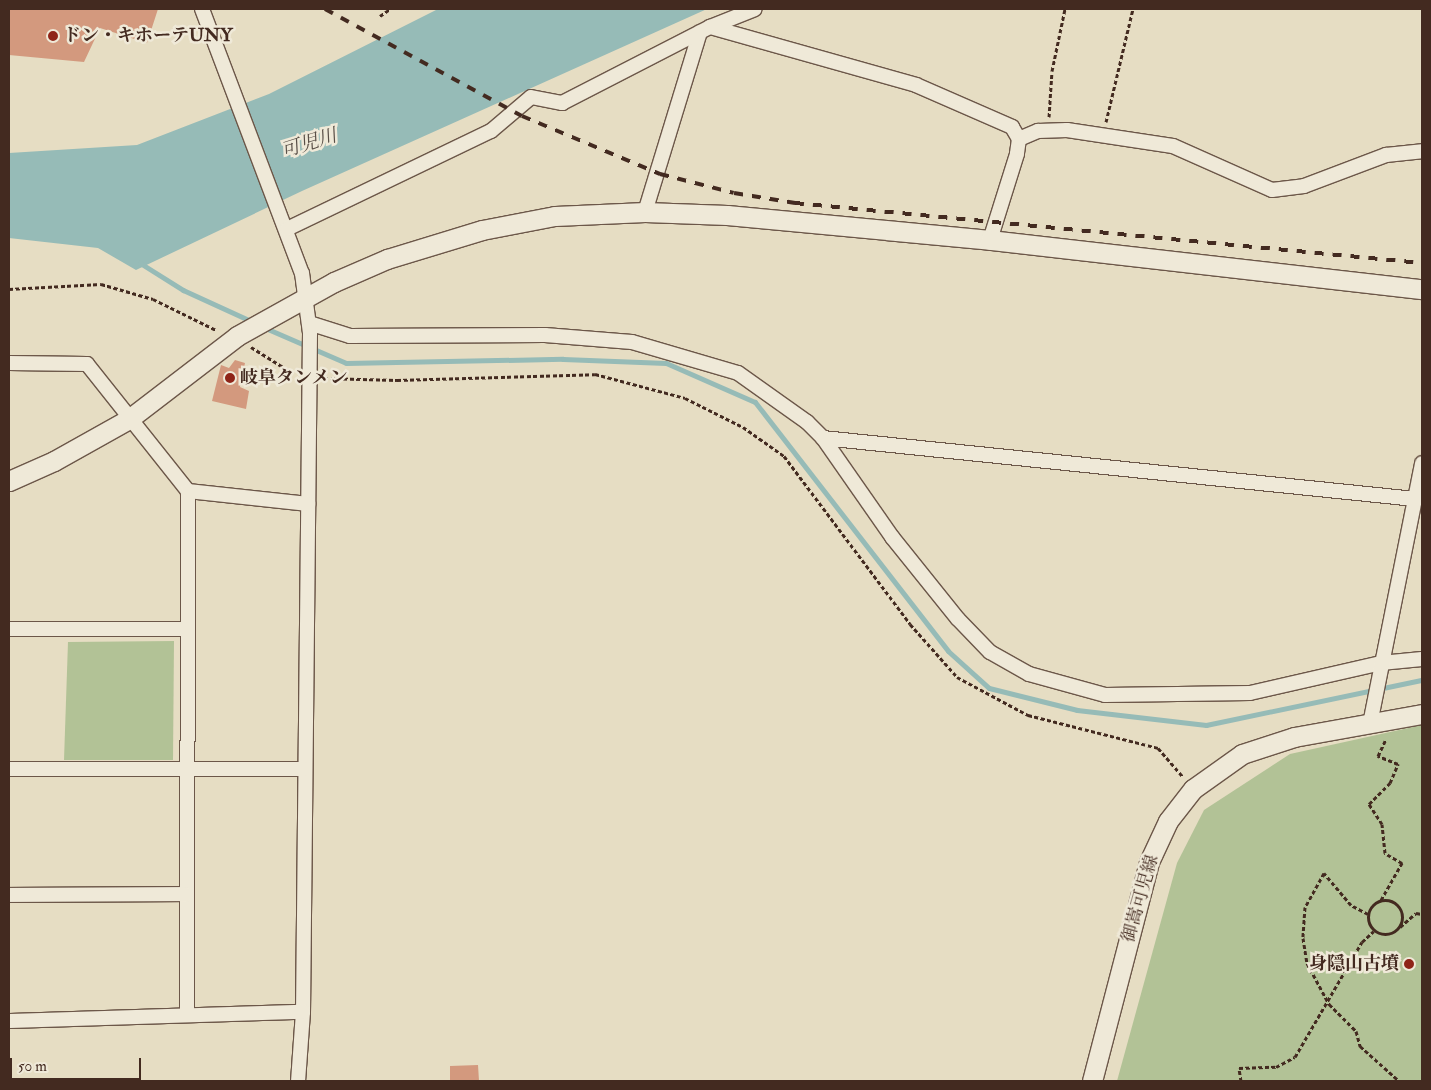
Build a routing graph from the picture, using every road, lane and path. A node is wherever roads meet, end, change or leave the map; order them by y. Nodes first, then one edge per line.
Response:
1 (202, 9) edge
2 (390, 9) edge
3 (755, 9) edge
4 (1065, 9) edge
5 (1133, 9) edge
6 (380, 16) dead end
7 (705, 30) junction
8 (1047, 130) junction
9 (1103, 136) junction
10 (1019, 139) junction
11 (1422, 151) edge
12 (645, 212) junction
13 (287, 229) junction
14 (990, 240) junction
15 (9, 289) edge
16 (1422, 289) edge
17 (306, 296) junction
18 (310, 328) junction
19 (235, 338) junction
20 (9, 363) edge
21 (311, 375) junction
22 (129, 419) junction
23 (823, 438) junction
24 (1422, 463) edge
25 (9, 481) edge
26 (188, 491) junction
27 (1415, 499) junction
28 (308, 504) junction
29 (9, 629) edge
30 (186, 629) junction
31 (1422, 660) edge
32 (1381, 663) junction
33 (1422, 714) edge
34 (1390, 721) junction
35 (1370, 724) junction
36 (186, 768) junction
37 (9, 769) edge
38 (305, 769) junction
39 (1192, 788) junction
40 (186, 894) junction
41 (9, 895) edge
42 (1381, 900) junction
43 (1368, 914) junction
44 (1422, 914) edge
45 (1400, 927) junction
46 (1374, 931) junction
47 (1328, 1004) junction
48 (303, 1012) junction
49 (186, 1015) junction
50 (9, 1021) edge
51 (298, 1081) edge
52 (1092, 1081) edge
53 (1241, 1081) edge
54 (1399, 1081) edge

1 - 13 street
2 - 6 path
3 - 7 street
4 - 8 path
5 - 9 path
7 - 10 street
7 - 12 street
7 - 13 street
8 - 9 street
8 - 10 street
9 - 11 street
10 - 14 street
12 - 14 street
12 - 17 street
13 - 17 street
14 - 16 street
15 - 19 path
17 - 18 street
17 - 19 street
18 - 21 street
18 - 23 street
19 - 21 path
19 - 22 street
20 - 22 street
21 - 28 street
21 - 39 path
22 - 25 street
22 - 26 street
23 - 27 street
23 - 32 street
24 - 27 street
26 - 28 street
26 - 30 street
27 - 32 street
28 - 38 street
29 - 30 street
30 - 36 street
31 - 32 street
32 - 35 street
33 - 34 street, 御嵩可児線
34 - 35 street, 御嵩可児線
34 - 42 path
35 - 39 street, 御嵩可児線
36 - 37 street
36 - 38 street
36 - 40 street
38 - 48 street
39 - 52 street, 御嵩可児線
40 - 41 street
40 - 49 street
42 - 43 path
42 - 45 path
43 - 46 path
43 - 47 path
44 - 45 path
45 - 46 path
46 - 47 path
47 - 53 path
47 - 54 path
48 - 49 street
48 - 51 street
49 - 50 street

